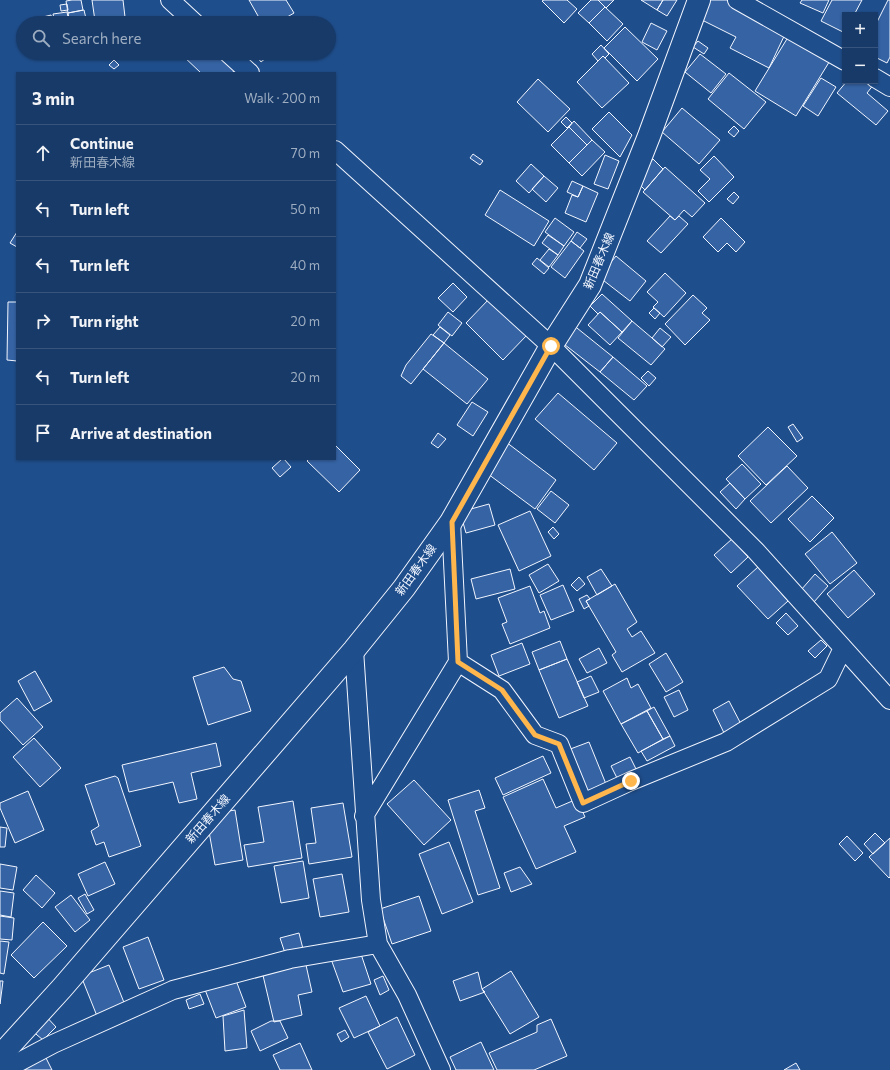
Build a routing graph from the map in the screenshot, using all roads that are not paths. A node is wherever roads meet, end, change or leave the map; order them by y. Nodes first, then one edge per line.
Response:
1 (170, 0) edge
2 (699, 0) edge
3 (737, 0) edge
4 (187, 16) edge
5 (842, 59) edge
6 (236, 60) edge
7 (249, 72) edge
8 (878, 80) edge
9 (890, 87) edge
10 (336, 151) edge
11 (551, 346) junction
12 (452, 522) junction
13 (843, 648) junction
14 (354, 650) junction
15 (458, 662) junction
16 (890, 700) edge
17 (364, 816) junction
18 (378, 944) junction
19 (0, 1056) edge
20 (4, 1070) edge
21 (441, 1070) edge

1 - 4 street
2 - 11 main road, 新田春木線
3 - 5 street
6 - 7 street
8 - 9 street
10 - 11 street
11 - 12 main road, 新田春木線
11 - 13 street
12 - 14 main road, 新田春木線
12 - 15 street
13 - 15 street
13 - 16 street
14 - 17 street
14 - 19 main road, 新田春木線
15 - 17 street
17 - 18 street
18 - 20 street
18 - 21 street

